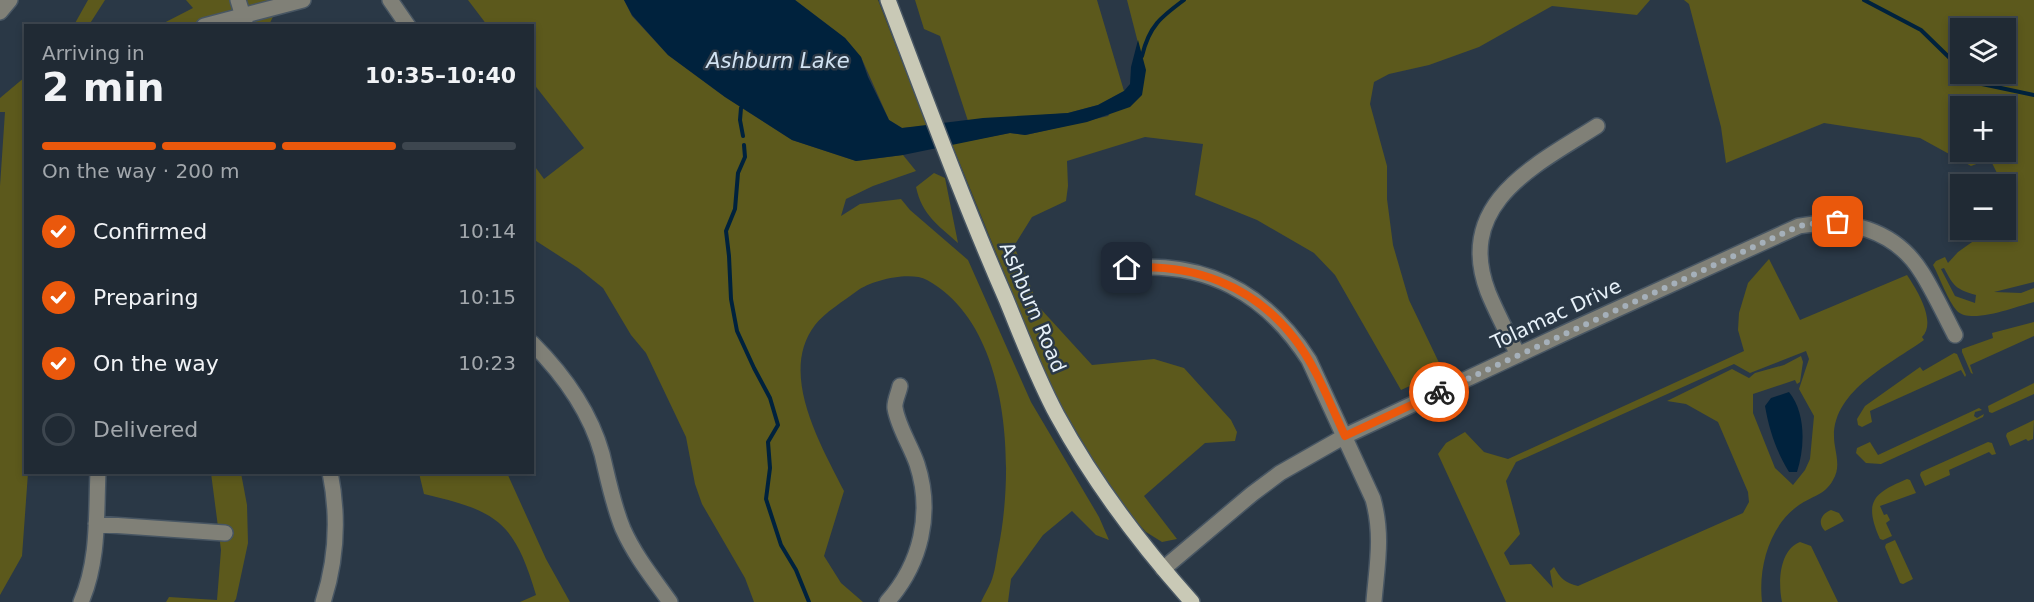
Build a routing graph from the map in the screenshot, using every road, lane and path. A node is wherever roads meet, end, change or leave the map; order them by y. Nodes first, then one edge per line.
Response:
1 (10, 0) edge
2 (238, 0) edge
3 (303, 0) edge
4 (390, 0) edge
5 (888, 0) edge
6 (0, 12) edge
7 (245, 20) edge
8 (218, 24) edge
9 (407, 24) edge
10 (1597, 126) dead end
11 (1127, 268) dead end
12 (1955, 335) dead end
13 (534, 345) edge
14 (1518, 355) junction
15 (900, 386) dead end
16 (1345, 436) junction
17 (98, 474) edge
18 (330, 474) edge
19 (96, 524) junction
20 (225, 532) dead end
21 (1163, 569) junction
22 (1374, 601) edge
23 (81, 602) edge
24 (323, 602) edge
25 (670, 602) edge
26 (887, 602) edge
27 (1192, 602) edge

1 - 6 street
2 - 7 street
3 - 7 street
4 - 9 street
5 - 21 main road, Ashburn Road
7 - 8 street
10 - 14 street
11 - 16 street
12 - 14 street, Tolamac Drive
13 - 25 street
14 - 16 street, Tolamac Drive
15 - 26 street
16 - 21 street, Tolamac Drive
16 - 22 street
17 - 19 street
18 - 24 street
19 - 20 street
19 - 23 street
21 - 27 main road, Ashburn Road

